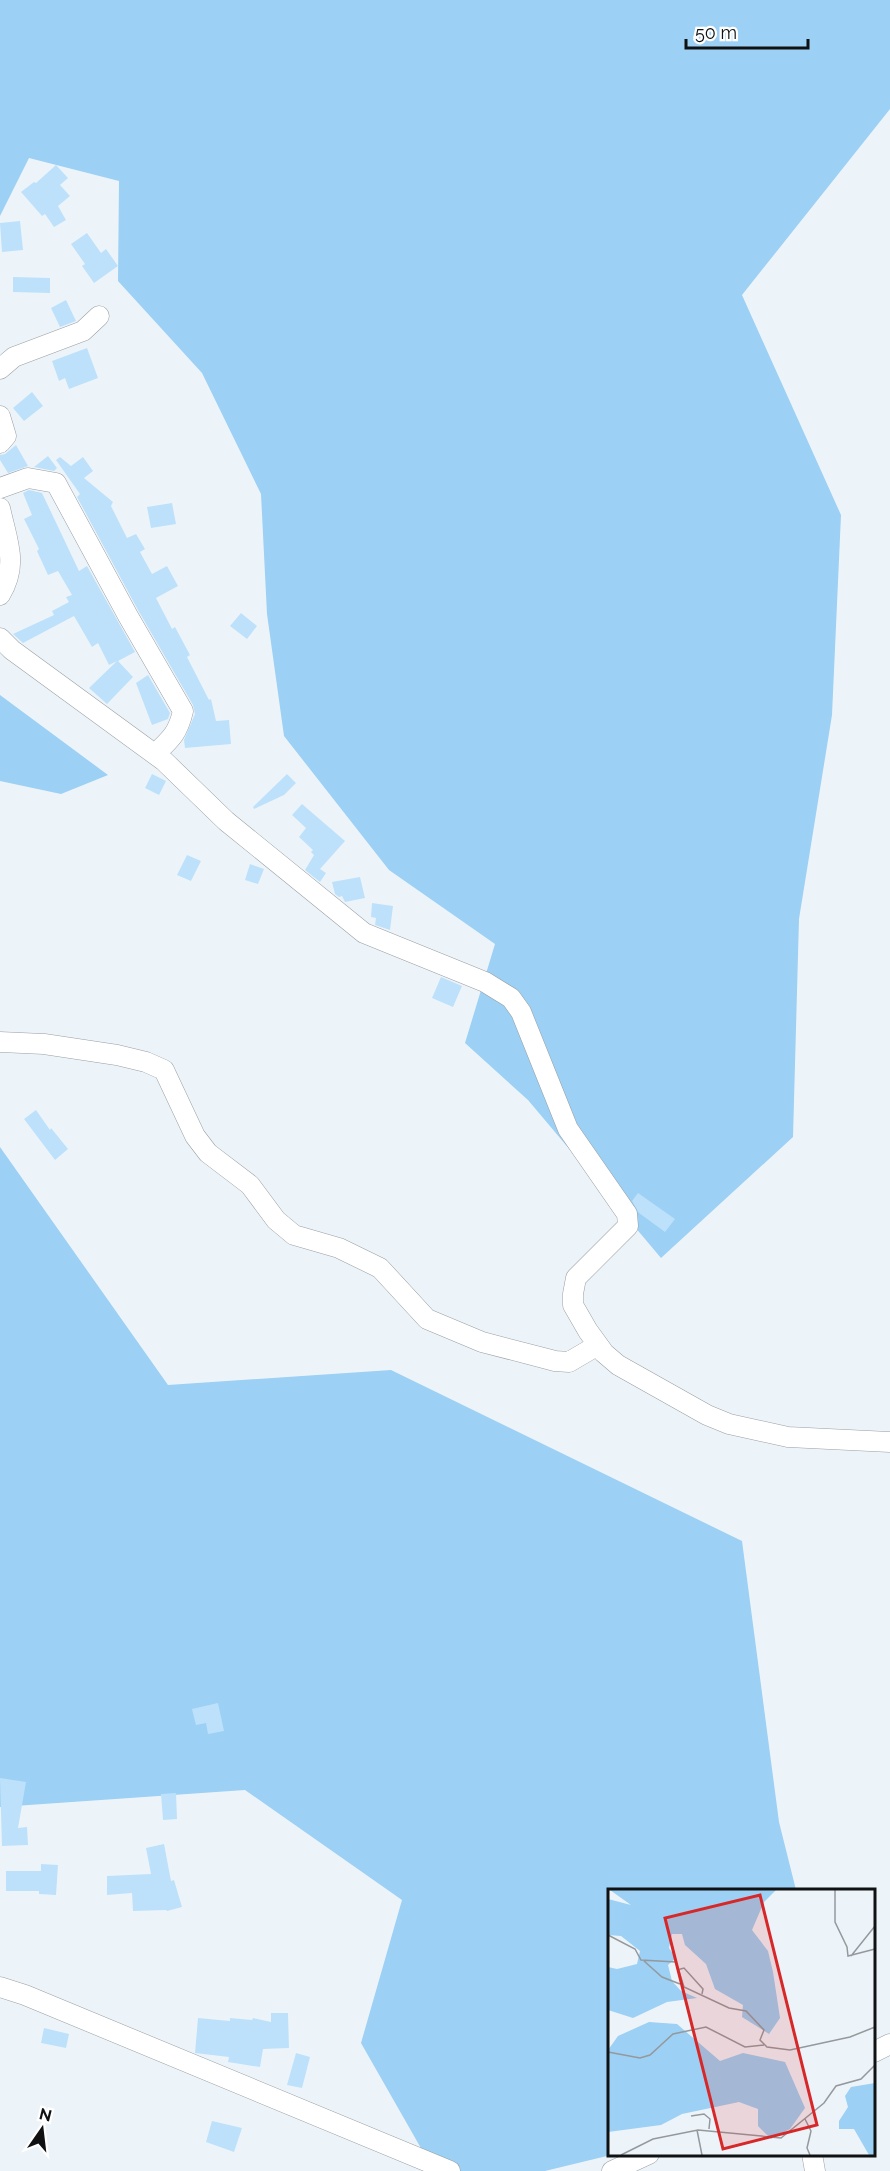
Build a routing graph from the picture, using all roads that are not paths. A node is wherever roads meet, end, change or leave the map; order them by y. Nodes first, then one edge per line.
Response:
1 (99, 316) dead end
2 (0, 369) edge
3 (0, 416) edge
4 (0, 443) edge
5 (0, 488) edge
6 (0, 508) edge
7 (0, 595) edge
8 (0, 638) edge
9 (155, 754) junction
10 (0, 1042) edge
11 (598, 1345) junction
12 (890, 1442) edge
13 (0, 1987) edge
14 (890, 2044) edge
15 (875, 2051) edge
16 (646, 2156) edge
17 (812, 2156) edge
18 (450, 2171) edge
19 (612, 2171) edge
20 (815, 2171) edge

1 - 2 street
3 - 4 street
5 - 9 street
6 - 7 street
8 - 9 street
9 - 11 street
10 - 11 street
11 - 12 street
13 - 18 street
14 - 15 street
16 - 19 street
17 - 20 street

